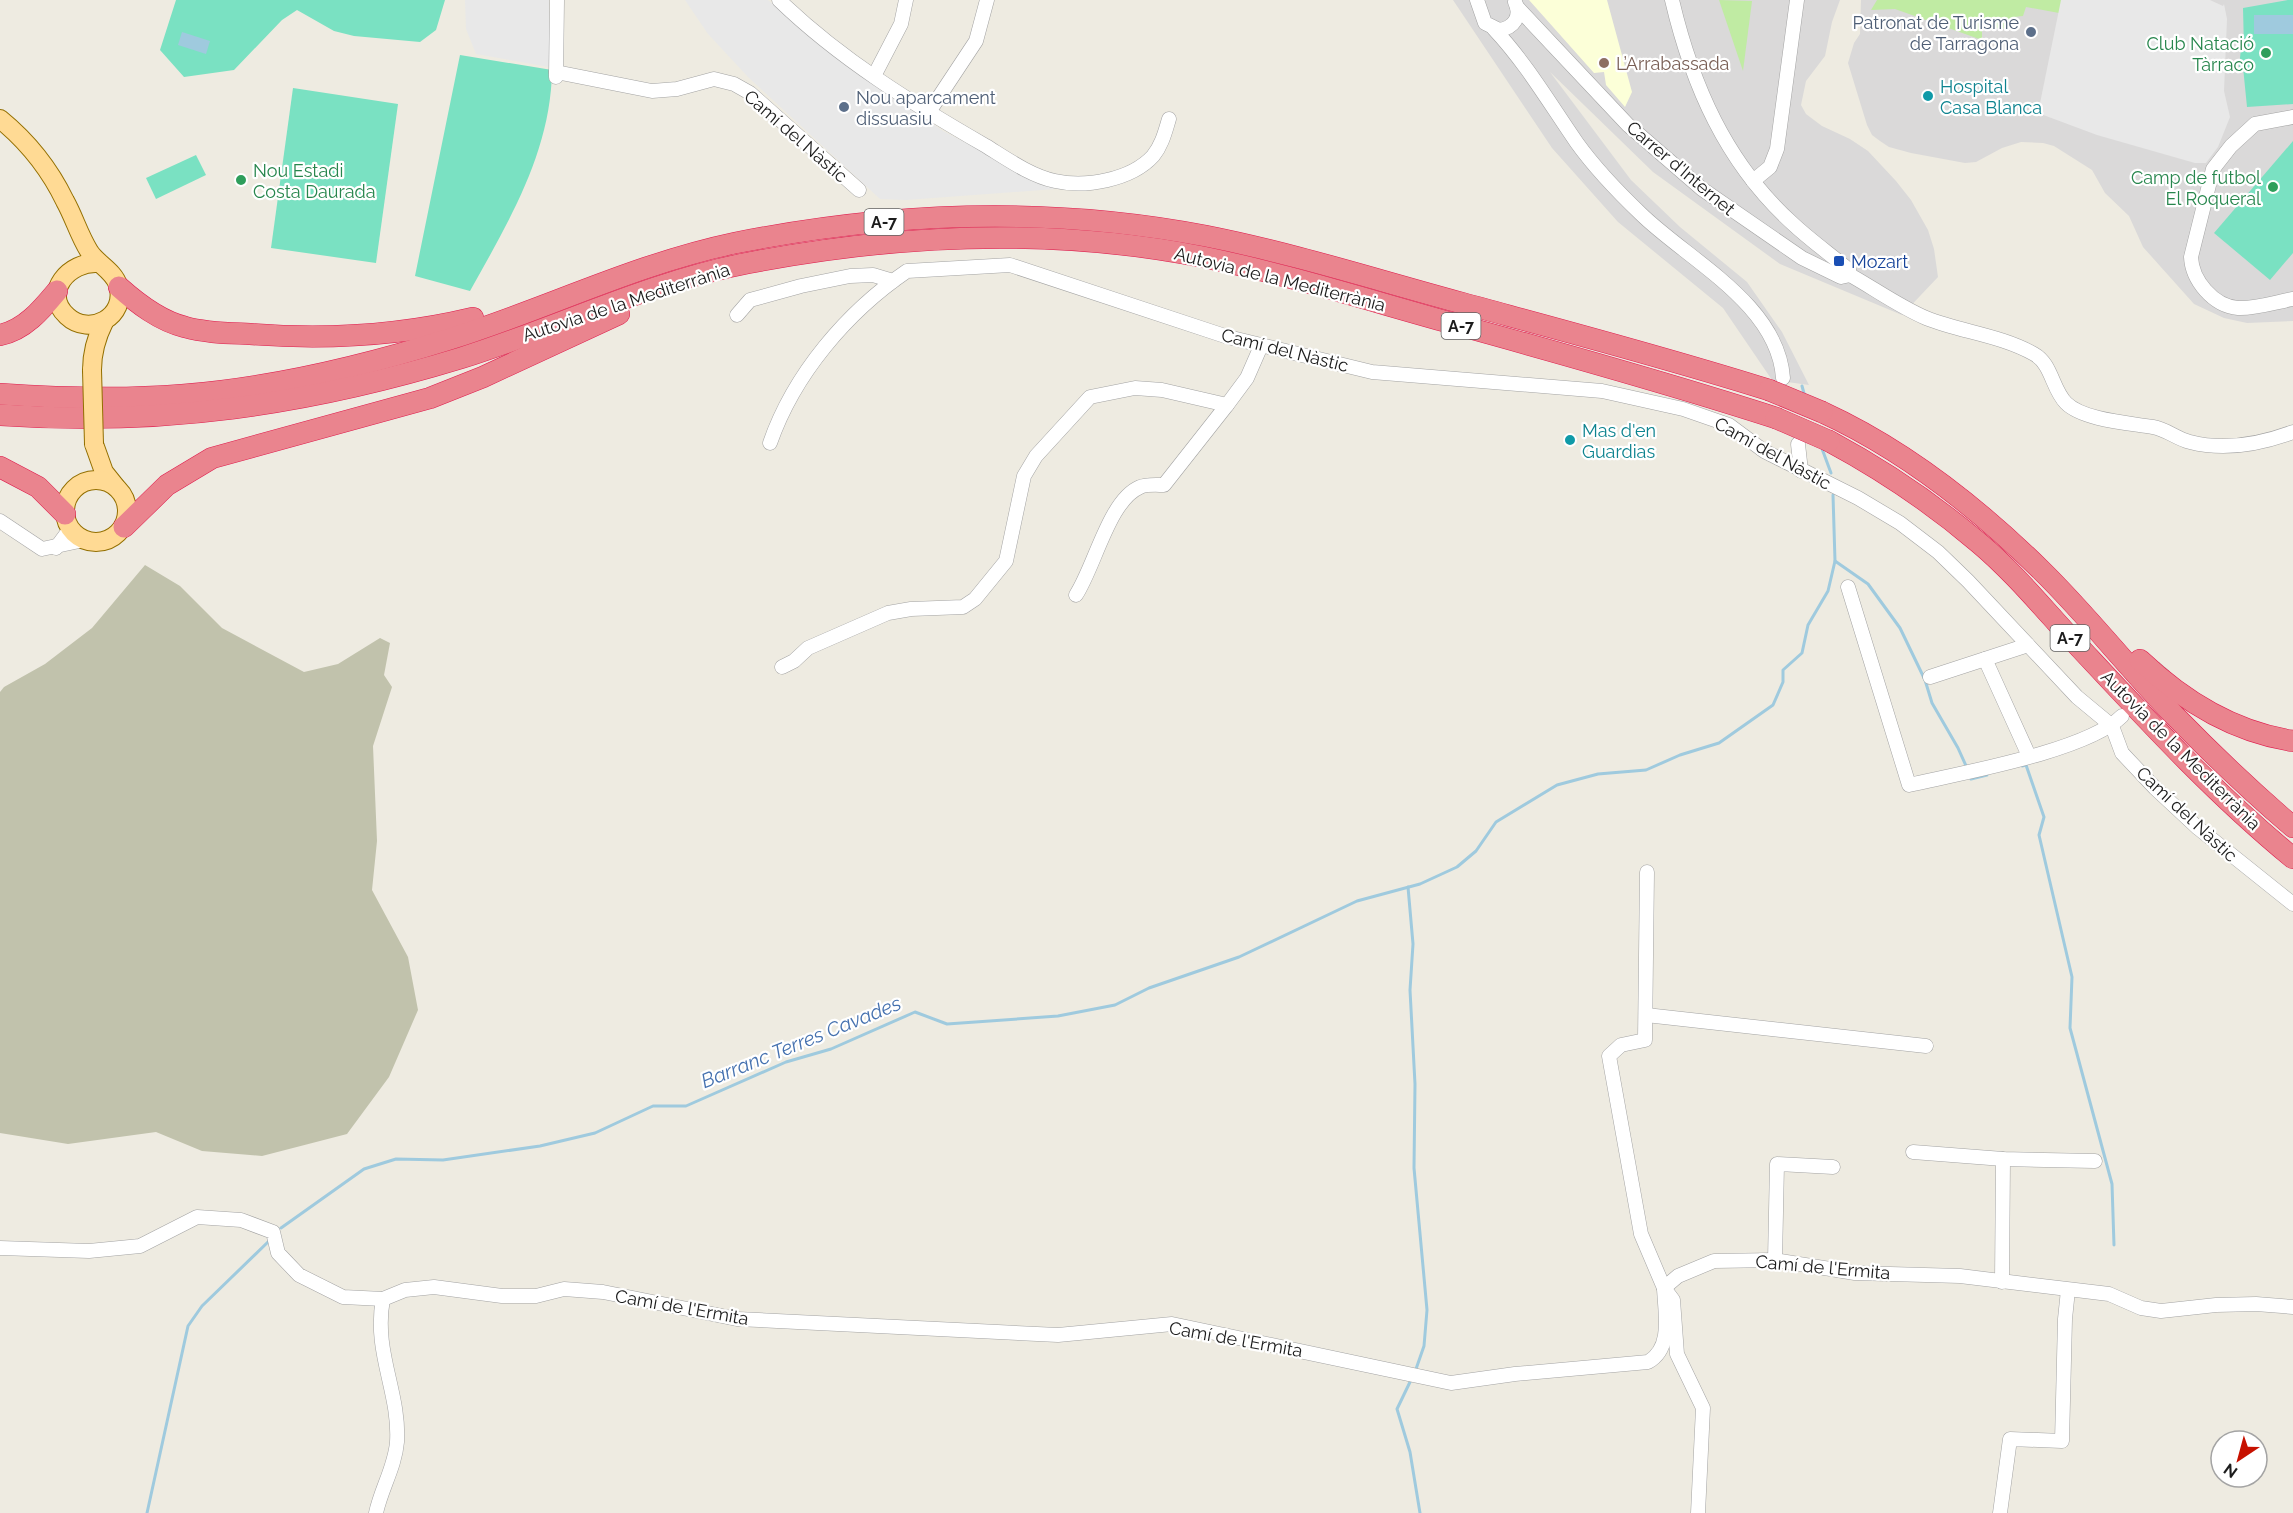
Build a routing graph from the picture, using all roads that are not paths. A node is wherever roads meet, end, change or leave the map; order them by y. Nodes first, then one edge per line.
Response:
1 (557, 0) edge
2 (779, 0) edge
3 (906, 0) edge
4 (987, 0) edge
5 (1672, 0) edge
6 (1797, 0) edge
7 (1481, 4) edge
8 (1515, 12) edge
9 (1494, 29) junction
10 (1513, 49) junction
11 (874, 76) junction
12 (929, 112) junction
13 (2293, 117) edge
14 (0, 119) edge
15 (1169, 119) dead end
16 (1753, 181) junction
17 (858, 190) dead end
18 (72, 217) junction
19 (910, 240) junction
20 (98, 263) junction
21 (68, 271) junction
22 (1850, 275) junction
23 (893, 281) junction
24 (119, 287) junction
25 (57, 291) junction
26 (566, 295) junction
27 (2293, 299) edge
28 (737, 315) dead end
29 (72, 321) junction
30 (104, 322) junction
31 (0, 334) edge
32 (1261, 346) junction
33 (92, 364) junction
34 (1776, 384) junction
35 (0, 394) edge
36 (1227, 405) junction
37 (0, 415) edge
38 (2293, 432) edge
39 (770, 443) dead end
40 (94, 444) junction
41 (1798, 444) dead end
42 (0, 467) edge
43 (1801, 471) junction
44 (78, 485) junction
45 (116, 487) junction
46 (0, 521) edge
47 (124, 527) junction
48 (73, 528) junction
49 (2043, 572) junction
50 (1848, 586) dead end
51 (1076, 596) dead end
52 (2028, 645) junction
53 (1985, 659) junction
54 (782, 667) dead end
55 (1930, 677) dead end
56 (2122, 716) tunnel mouth
57 (2112, 726) junction
58 (2293, 741) edge
59 (2030, 756) junction
60 (2293, 827) edge
61 (2293, 858) edge
62 (1647, 872) dead end
63 (2293, 904) edge
64 (1646, 1015) junction
65 (1926, 1046) dead end
66 (1913, 1152) dead end
67 (2003, 1159) junction
68 (2095, 1161) dead end
69 (1833, 1167) dead end
70 (0, 1248) edge
71 (1775, 1260) junction
72 (2002, 1282) junction
73 (1664, 1288) junction
74 (2068, 1290) junction
75 (383, 1299) junction
76 (2293, 1308) edge
77 (376, 1513) edge
78 (1698, 1513) edge
79 (2000, 1513) edge

1 - 17 street, Camí del Nàstic
2 - 11 street
3 - 11 street
4 - 12 street
5 - 16 street
6 - 16 street
7 - 9 street
8 - 9 street
8 - 10 street
8 - 22 street, Carrer d'Internet
9 - 10 street
10 - 34 street
11 - 12 street
12 - 15 street
13 - 27 street
14 - 18 main road
16 - 22 street
18 - 20 main road
18 - 21 main road
19 - 37 highway, Autovia de la Mediterrània / A-7
19 - 47 highway
19 - 61 highway, Autovia de la Mediterrània / A-7, bridge
20 - 21 main road
20 - 24 main road
21 - 25 main road
22 - 38 street
23 - 28 street
23 - 32 street, Camí del Nàstic
23 - 39 street
24 - 26 highway
24 - 30 main road
25 - 29 main road
25 - 31 highway
26 - 34 highway, Autovia de la Mediterrània / A-7
26 - 35 highway, Autovia de la Mediterrània / A-7
29 - 30 main road
29 - 33 main road
30 - 33 main road
32 - 36 street
32 - 43 street, Camí del Nàstic
33 - 40 main road, bridge
34 - 49 highway, Autovia de la Mediterrània / A-7, bridge
36 - 51 street
36 - 54 street
40 - 44 main road
40 - 45 main road
41 - 43 street
42 - 48 highway
43 - 52 street, Camí del Nàstic
44 - 45 main road
44 - 48 main road
45 - 47 main road
46 - 48 street
47 - 48 main road
49 - 58 highway
49 - 60 highway, Autovia de la Mediterrània / A-7
50 - 59 street
52 - 53 street
52 - 57 street, Camí del Nàstic
53 - 55 street
53 - 59 street
56 - 57 street
57 - 59 street
57 - 63 street, Camí del Nàstic
62 - 64 street
64 - 65 street
64 - 73 street
66 - 67 street
67 - 68 street
67 - 72 street
69 - 71 street
70 - 75 street, Camí de l'Ermita
71 - 72 street, Camí de l'Ermita
71 - 73 street, Camí de l'Ermita
72 - 74 street, Camí de l'Ermita
73 - 75 street, Camí de l'Ermita
73 - 78 street
74 - 76 street, Camí de l'Ermita
74 - 79 street
75 - 77 street

